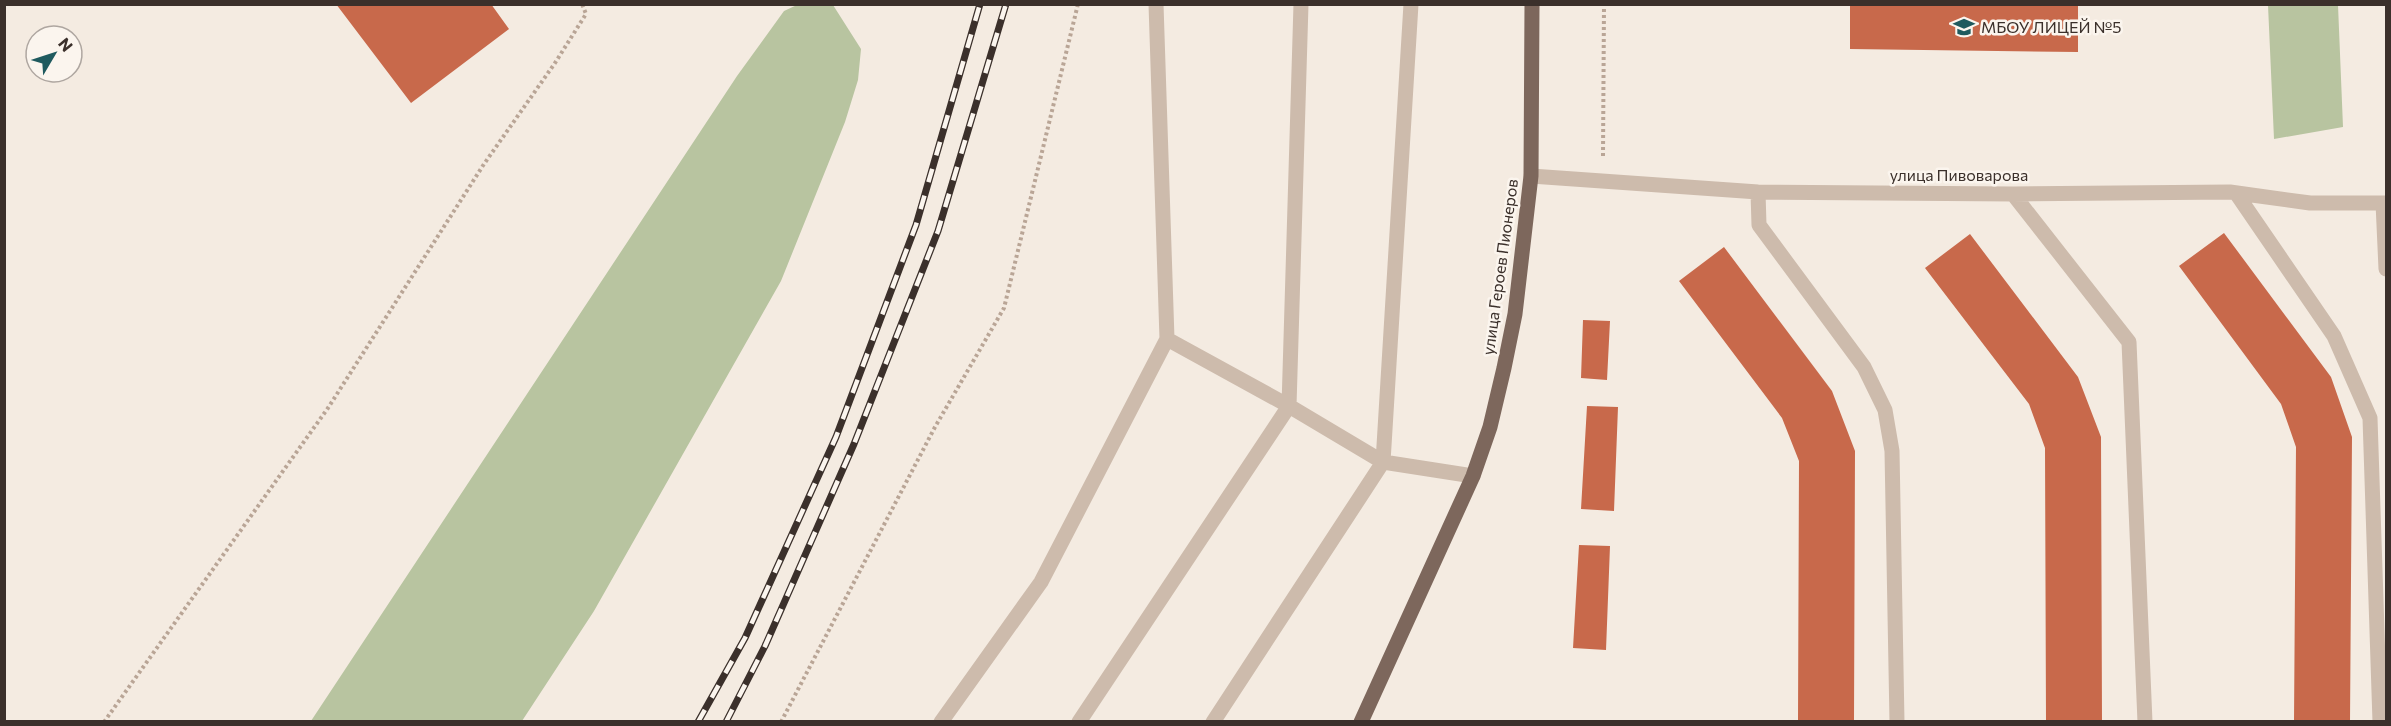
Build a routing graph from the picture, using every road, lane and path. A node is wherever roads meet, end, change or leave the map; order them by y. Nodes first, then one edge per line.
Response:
1 (582, 4) edge
2 (1078, 4) edge
3 (1156, 4) edge
4 (1301, 4) edge
5 (1411, 4) edge
6 (1532, 4) edge
7 (1604, 4) edge
8 (1531, 176) junction
9 (1603, 181) junction
10 (1758, 192) junction
11 (2236, 193) junction
12 (2013, 194) junction
13 (2385, 203) edge
14 (2386, 269) edge
15 (1167, 339) junction
16 (1289, 406) junction
17 (1383, 462) junction
18 (1473, 476) junction
19 (104, 722) edge
20 (781, 722) edge
21 (941, 722) edge
22 (1079, 722) edge
23 (1213, 722) edge
24 (1361, 722) edge
25 (1897, 722) edge
26 (2145, 722) edge
27 (2380, 722) edge

1 - 19 path
2 - 20 path
3 - 15 street
4 - 16 street
5 - 17 street
6 - 8 main road, улица Героев Пионеров
7 - 9 path
8 - 9 street, улица Пивоварова
8 - 18 main road, улица Героев Пионеров
9 - 10 street, улица Пивоварова
10 - 12 street, улица Пивоварова
10 - 25 street
11 - 12 street, улица Пивоварова
11 - 13 street, улица Пивоварова
11 - 27 street
12 - 26 street
13 - 14 street
15 - 16 street
15 - 21 street
16 - 17 street
16 - 22 street
17 - 18 street
17 - 23 street
18 - 24 main road, улица Героев Пионеров

